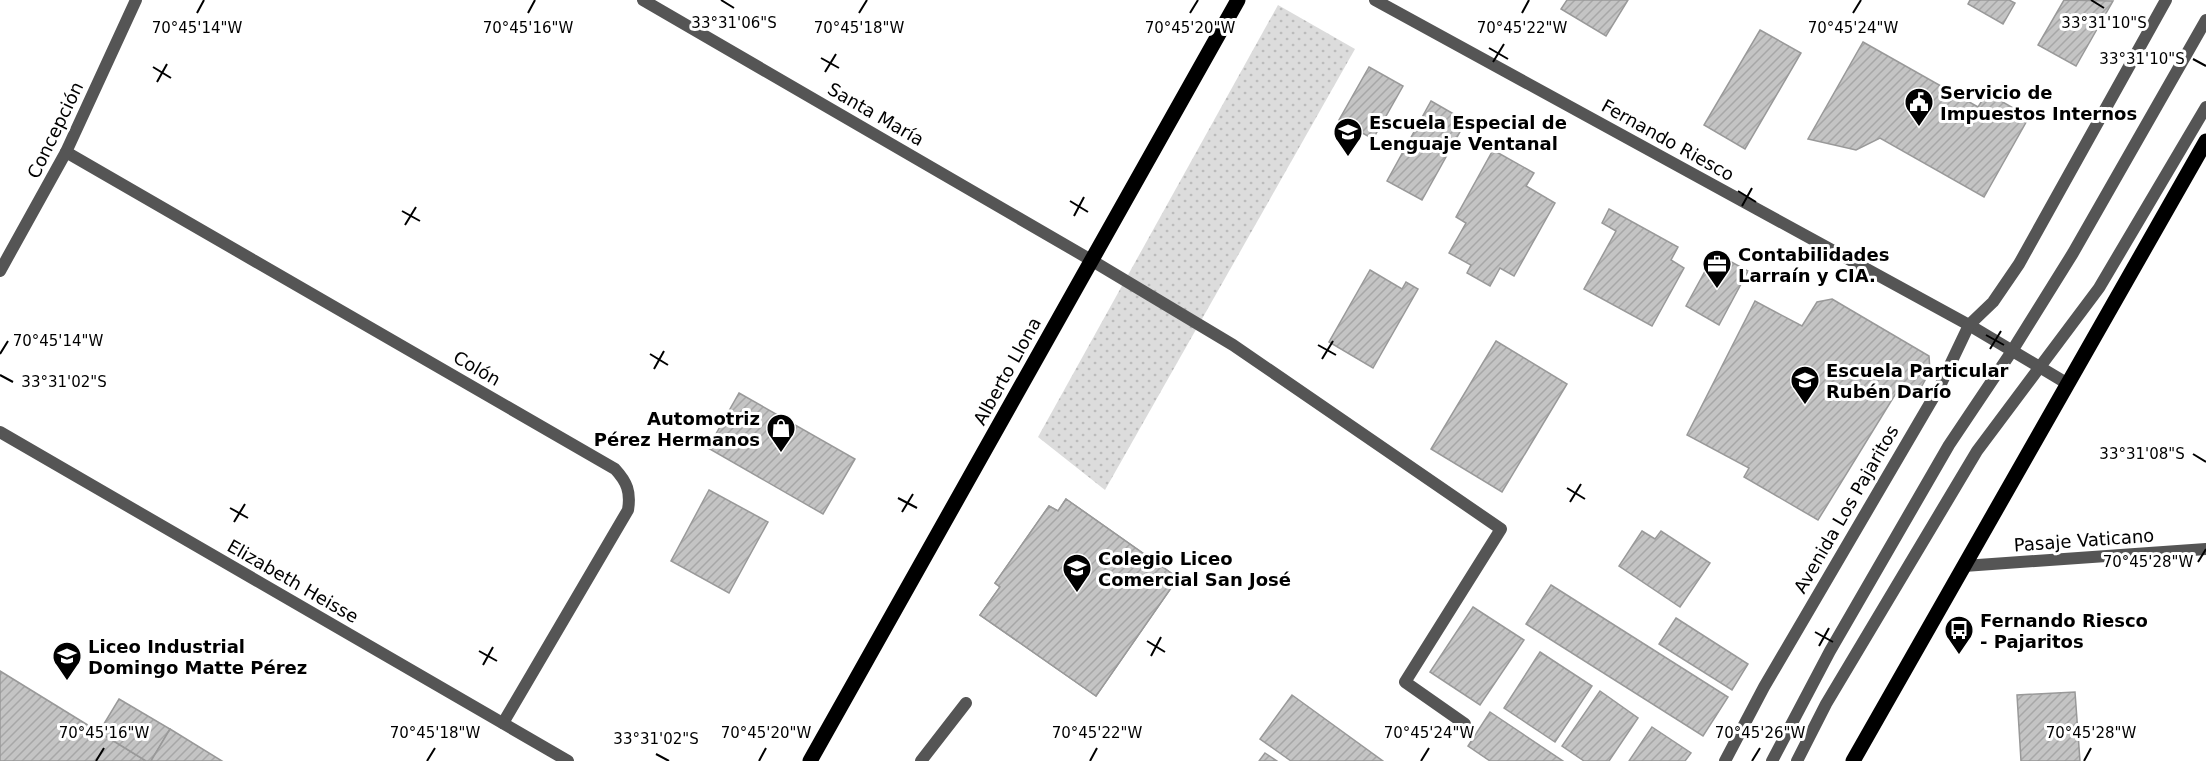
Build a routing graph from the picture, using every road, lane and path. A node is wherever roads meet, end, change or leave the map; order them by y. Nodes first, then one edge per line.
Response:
1 (136, 0) edge
2 (643, 0) edge
3 (1238, 0) edge
4 (1375, 0) edge
5 (2166, 0) edge
6 (2206, 20) edge
7 (2206, 107) edge
8 (2206, 141) edge
9 (66, 152) junction
10 (1091, 260) junction
11 (0, 271) edge
12 (1969, 325) junction
13 (2012, 351) junction
14 (2040, 368) junction
15 (2068, 384) junction
16 (0, 432) edge
17 (2206, 549) edge
18 (1964, 566) junction
19 (966, 703) dead end
20 (503, 723) junction
21 (1466, 724) dead end
22 (568, 761) edge
23 (810, 761) edge
24 (921, 761) edge
25 (1725, 761) edge
26 (1772, 761) edge
27 (1797, 761) edge
28 (1853, 761) edge

1 - 9 street, Concepción
2 - 10 street, Santa María
3 - 10 main road, Alberto Llona
4 - 12 street, Fernando Riesco
5 - 12 street, Avenida Los Pajaritos
6 - 13 street
7 - 14 street
8 - 15 main road
9 - 11 street, Concepción
9 - 20 street, Colón
10 - 21 street, Santa María
10 - 23 main road, Alberto Llona
12 - 13 street, Fernando Riesco
12 - 25 street, Avenida Los Pajaritos
13 - 14 street, Fernando Riesco
13 - 26 street
14 - 15 street, Fernando Riesco
14 - 27 street
15 - 18 main road
16 - 20 street, Elizabeth Heisse
17 - 18 street, Pasaje Vaticano
18 - 28 main road
19 - 24 street
20 - 22 street, Elizabeth Heisse

